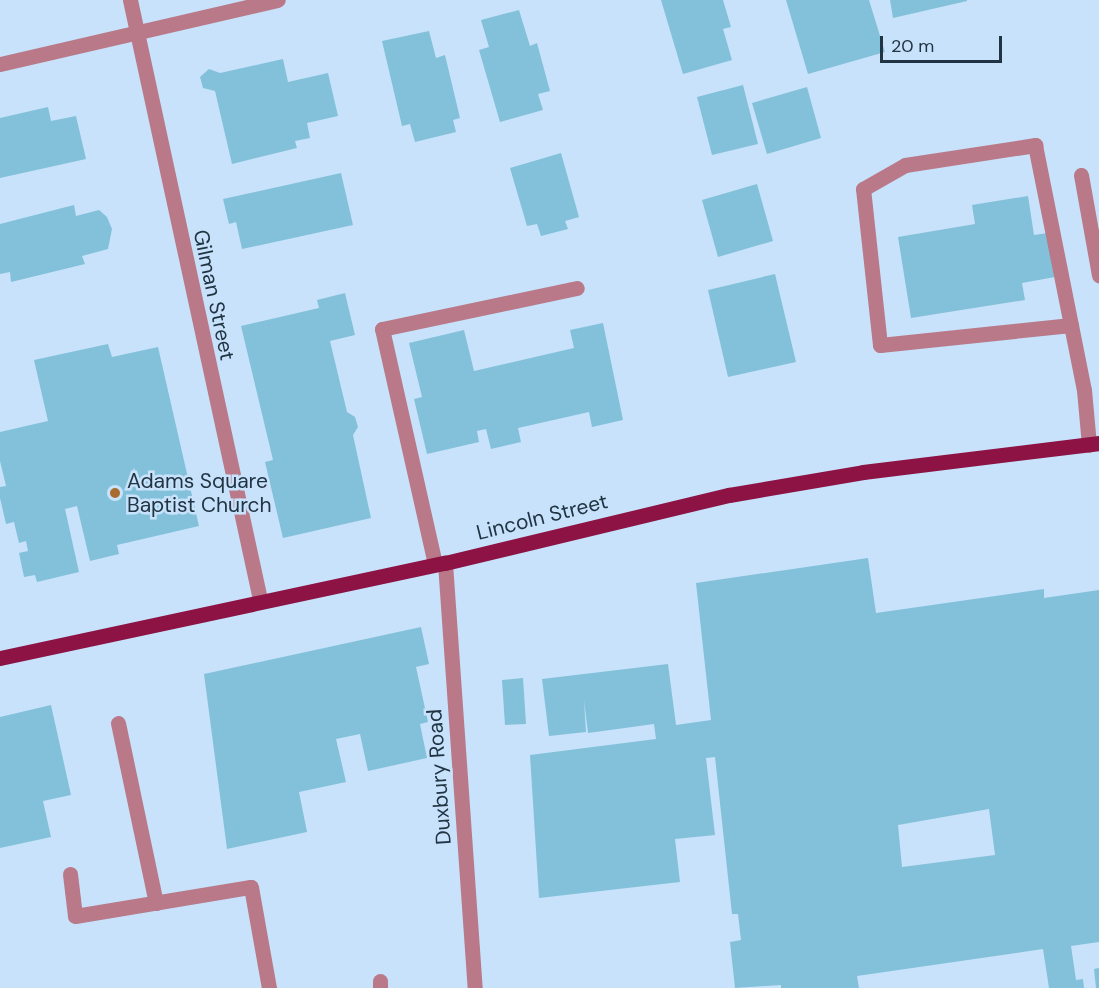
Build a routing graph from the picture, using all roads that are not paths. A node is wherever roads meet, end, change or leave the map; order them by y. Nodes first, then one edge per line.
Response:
1 (130, 0) edge
2 (278, 0) edge
3 (136, 33) junction
4 (0, 64) edge
5 (1081, 175) dead end
6 (1099, 275) edge
7 (577, 288) dead end
8 (1071, 325) junction
9 (1094, 444) edge
10 (440, 563) junction
11 (261, 599) junction
12 (0, 658) edge
13 (118, 723) dead end
14 (70, 874) dead end
15 (156, 903) junction
16 (269, 988) edge
17 (475, 988) edge

1 - 3 street, Gilman Street
2 - 3 street
3 - 4 street
3 - 11 street, Gilman Street
5 - 6 street
7 - 10 street, Duxbury Road
8 - 8 street
8 - 9 street
9 - 10 main road, Lincoln Street
10 - 11 main road, Lincoln Street
10 - 17 street, Duxbury Road
11 - 12 main road, Lincoln Street
13 - 15 street
14 - 15 street
15 - 16 street

